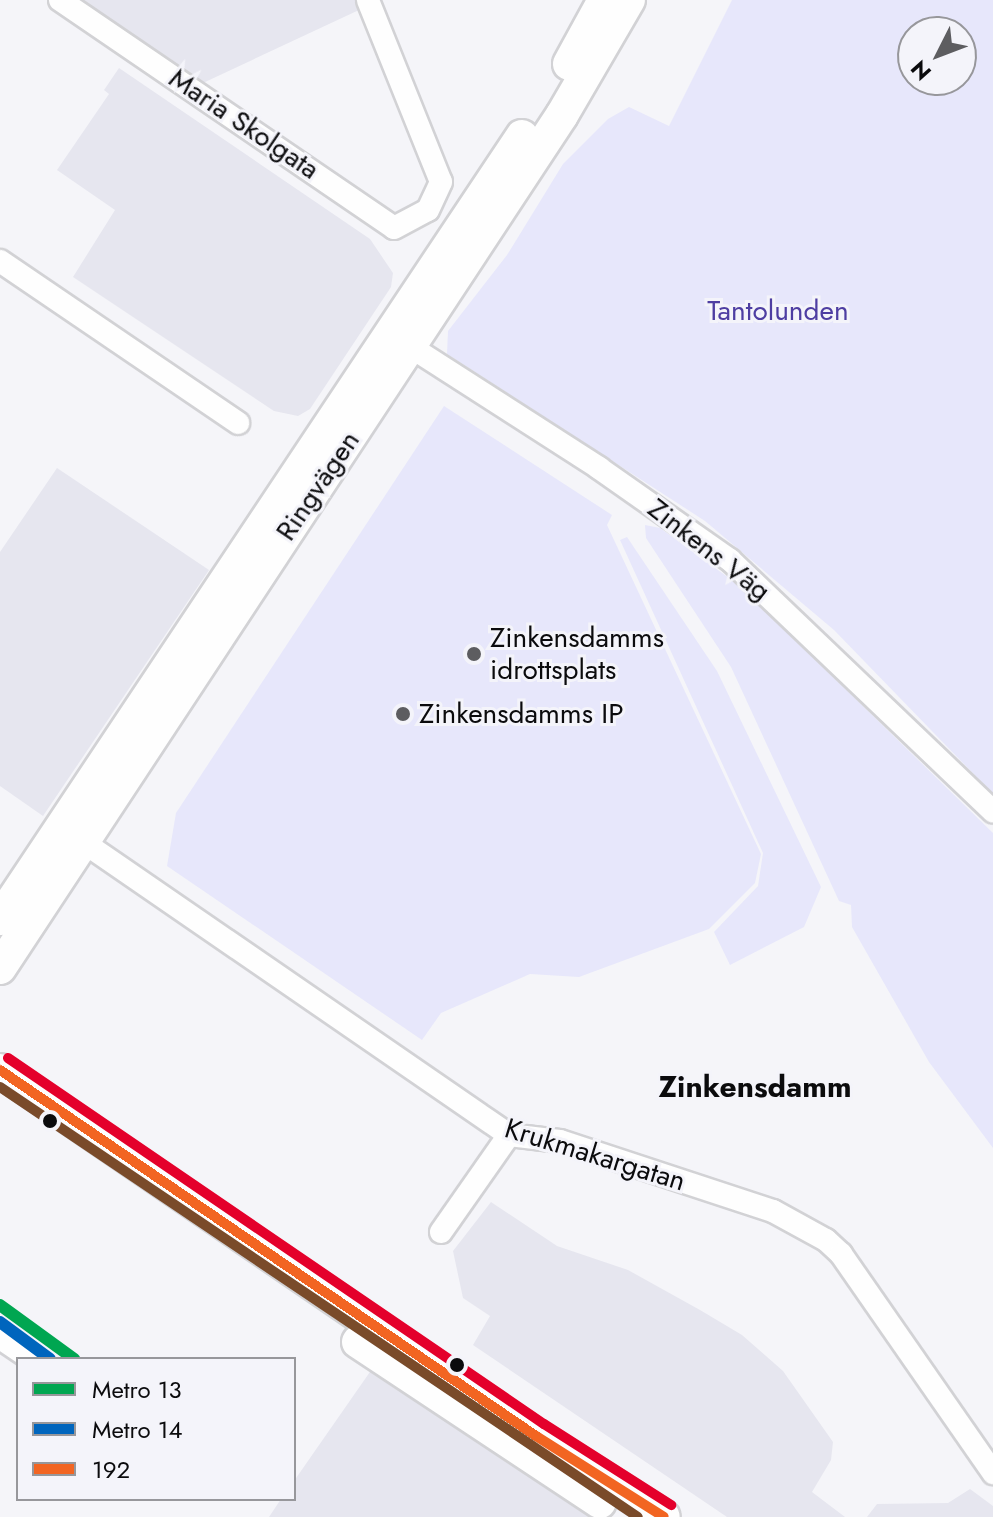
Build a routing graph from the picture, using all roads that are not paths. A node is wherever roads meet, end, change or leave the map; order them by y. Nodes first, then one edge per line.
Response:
1 (60, 0) edge
2 (368, 0) edge
3 (604, 0) edge
4 (629, 0) edge
5 (557, 104) junction
6 (0, 261) edge
7 (399, 340) junction
8 (238, 423) dead end
9 (993, 811) edge
10 (72, 835) junction
11 (0, 919) edge
12 (0, 968) edge
13 (0, 1070) edge
14 (0, 1095) edge
15 (509, 1135) junction
16 (441, 1232) dead end
17 (0, 1338) edge
18 (28, 1357) edge
19 (993, 1473) edge
20 (625, 1517) edge
21 (664, 1517) edge

1 - 2 street, Maria Skolgata
3 - 5 main road, Ringvägen
4 - 5 main road, Ringvägen
5 - 7 main road, Ringvägen
6 - 8 street
7 - 9 street, Zinkens Väg
7 - 10 main road, Ringvägen
10 - 11 main road, Ringvägen
10 - 12 main road, Ringvägen
10 - 15 street, Krukmakargatan
13 - 21 main road
14 - 20 main road
15 - 16 street
15 - 19 street, Krukmakargatan
17 - 18 street

